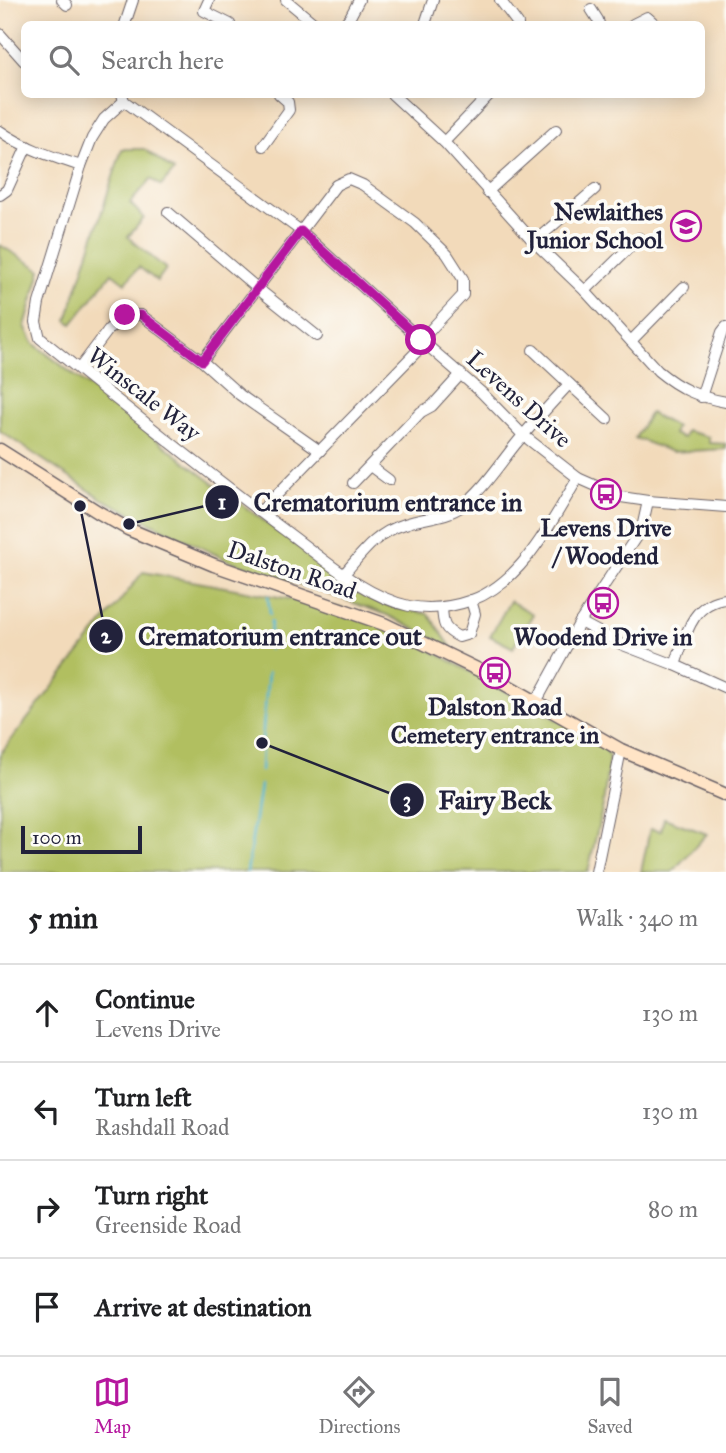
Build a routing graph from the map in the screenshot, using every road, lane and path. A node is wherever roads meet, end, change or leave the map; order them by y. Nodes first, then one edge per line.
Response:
1 (133, 0) edge
2 (209, 0) edge
3 (286, 0) edge
4 (359, 0) edge
5 (433, 0) edge
6 (500, 0) edge
7 (591, 9) dead end
8 (126, 21) edge
9 (224, 21) edge
10 (307, 21) edge
11 (347, 21) edge
12 (426, 21) edge
13 (516, 21) edge
14 (598, 21) edge
15 (0, 34) edge
16 (21, 58) edge
17 (123, 98) edge
18 (284, 98) edge
19 (396, 98) edge
20 (486, 98) edge
21 (556, 130) dead end
22 (0, 131) edge
23 (444, 142) junction
24 (27, 146) junction
25 (263, 146) dead end
26 (81, 166) junction
27 (595, 189) dead end
28 (488, 191) junction
29 (0, 195) edge
30 (168, 212) dead end
31 (301, 231) junction
32 (639, 238) dead end
33 (534, 242) junction
34 (684, 287) dead end
35 (257, 288) junction
36 (585, 291) junction
37 (726, 327) edge
38 (317, 336) dead end
39 (631, 341) junction
40 (423, 342) junction
41 (533, 350) dead end
42 (202, 361) junction
43 (79, 369) junction
44 (461, 374) junction
45 (569, 384) junction
46 (701, 397) junction
47 (726, 402) edge
48 (607, 419) dead end
49 (523, 435) junction
50 (0, 450) edge
51 (320, 451) junction
52 (370, 466) junction
53 (578, 478) junction
54 (388, 480) dead end
55 (353, 483) dead end
56 (648, 502) junction
57 (726, 507) edge
58 (260, 512) junction
59 (344, 574) junction
60 (726, 599) edge
61 (471, 600) junction
62 (442, 607) junction
63 (580, 622) junction
64 (675, 666) junction
65 (726, 688) edge
66 (536, 702) junction
67 (621, 750) junction
68 (726, 795) edge
69 (596, 872) edge

1 - 8 street
2 - 9 street
3 - 10 street
4 - 11 street
5 - 12 street
6 - 13 street
7 - 14 street
15 - 16 street
17 - 26 street, Winscale Way
17 - 31 street, Levens Drive
18 - 25 street
19 - 23 street
20 - 23 street
21 - 28 street
22 - 24 street
23 - 28 street
24 - 26 street
24 - 29 street
26 - 43 street, Winscale Way
27 - 33 street
28 - 33 street
30 - 35 street
31 - 35 street
31 - 40 street, Levens Drive
31 - 40 street
32 - 36 street
33 - 36 street
34 - 39 street
35 - 38 street
35 - 42 street
36 - 39 street
37 - 46 street
39 - 46 street
40 - 44 street, Levens Drive
40 - 51 street
41 - 45 street
42 - 43 street
42 - 51 street
43 - 58 street, Winscale Way
44 - 49 street, Levens Drive
44 - 52 street
45 - 48 street
45 - 49 street
46 - 47 street
49 - 53 street, Levens Drive
49 - 59 street
50 - 66 main road, Dalston Road
51 - 58 street
52 - 54 street
52 - 55 street
53 - 56 street, Levens Drive
53 - 61 street, Winscale Way
56 - 57 street, Levens Drive
56 - 63 street
58 - 59 street, Winscale Way
59 - 62 street, Winscale Way
60 - 64 street
61 - 62 street, Winscale Way
61 - 62 street
63 - 64 street
63 - 66 street
64 - 65 street
66 - 67 main road, Dalston Road
67 - 68 main road, Dalston Road
67 - 69 street

